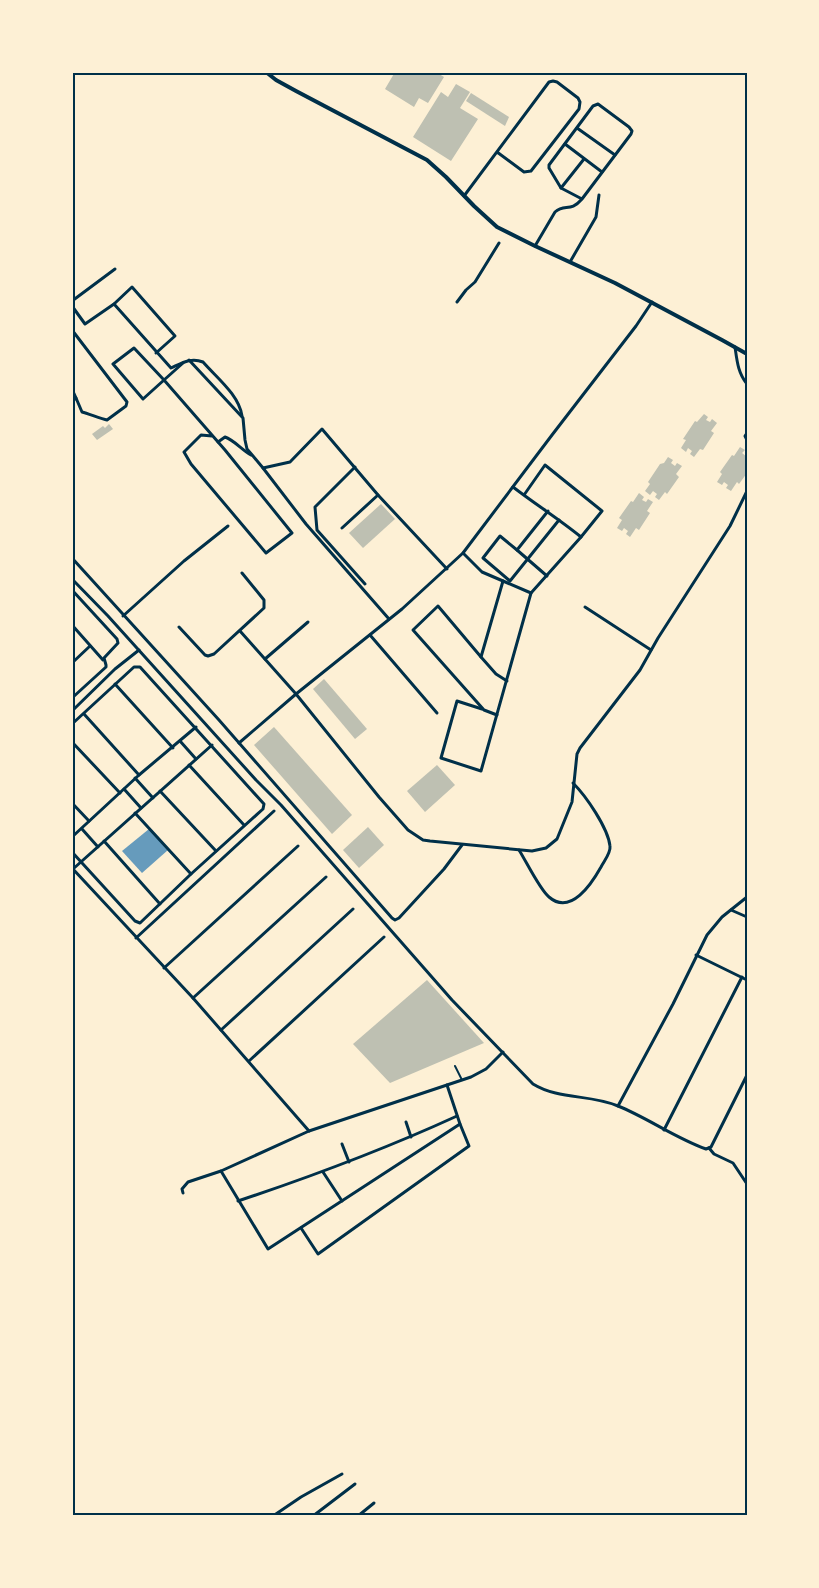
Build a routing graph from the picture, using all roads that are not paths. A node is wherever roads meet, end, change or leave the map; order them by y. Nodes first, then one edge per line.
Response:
1 (266, 72) edge
2 (577, 128) junction
3 (565, 144) junction
4 (497, 152) junction
5 (615, 155) junction
6 (584, 159) junction
7 (602, 172) junction
8 (561, 188) junction
9 (599, 195) dead end
10 (464, 196) junction
11 (582, 199) junction
12 (499, 243) dead end
13 (535, 246) junction
14 (570, 262) junction
15 (115, 269) dead end
16 (72, 301) edge
17 (457, 302) dead end
18 (652, 302) junction
19 (114, 304) junction
20 (72, 306) edge
21 (72, 330) edge
22 (747, 345) edge
23 (735, 347) junction
24 (156, 353) junction
25 (745, 353) edge
26 (189, 360) junction
27 (183, 363) junction
28 (164, 380) junction
29 (747, 384) edge
30 (72, 389) edge
31 (76, 398) junction
32 (72, 401) edge
33 (243, 417) junction
34 (747, 433) edge
35 (212, 436) junction
36 (747, 440) edge
37 (218, 442) junction
38 (253, 456) junction
39 (356, 467) junction
40 (263, 468) junction
41 (513, 487) junction
42 (747, 491) edge
43 (378, 495) junction
44 (524, 495) junction
45 (548, 511) junction
46 (559, 520) junction
47 (228, 526) dead end
48 (342, 528) dead end
49 (581, 537) junction
50 (517, 550) junction
51 (464, 553) junction
52 (72, 558) edge
53 (527, 560) junction
54 (447, 569) junction
55 (242, 573) dead end
56 (547, 576) junction
57 (72, 579) edge
58 (503, 581) junction
59 (509, 583) junction
60 (365, 584) dead end
61 (72, 590) edge
62 (531, 594) junction
63 (585, 607) dead end
64 (123, 616) junction
65 (389, 619) junction
66 (308, 622) dead end
67 (72, 625) edge
68 (179, 627) dead end
69 (240, 631) junction
70 (369, 635) junction
71 (90, 646) junction
72 (139, 650) junction
73 (651, 650) junction
74 (481, 657) junction
75 (265, 659) junction
76 (104, 661) junction
77 (72, 663) edge
78 (507, 681) junction
79 (115, 684) junction
80 (93, 691) junction
81 (296, 694) junction
82 (72, 698) edge
83 (100, 698) junction
84 (484, 710) junction
85 (72, 711) edge
86 (437, 713) dead end
87 (84, 714) junction
88 (497, 715) junction
89 (72, 724) edge
90 (196, 727) junction
91 (211, 729) junction
92 (203, 736) junction
93 (180, 741) junction
94 (72, 742) edge
95 (239, 743) junction
96 (212, 745) junction
97 (172, 747) junction
98 (196, 759) junction
99 (189, 765) junction
100 (139, 775) junction
101 (135, 778) junction
102 (573, 783) junction
103 (124, 789) junction
104 (160, 792) junction
105 (120, 793) junction
106 (153, 798) junction
107 (72, 803) edge
108 (141, 808) junction
109 (274, 811) dead end
110 (135, 813) junction
111 (89, 821) junction
112 (244, 825) junction
113 (82, 829) junction
114 (72, 837) edge
115 (104, 841) junction
116 (462, 845) junction
117 (298, 846) dead end
118 (98, 847) junction
119 (519, 850) junction
120 (216, 851) junction
121 (72, 852) edge
122 (81, 862) junction
123 (73, 869) edge
124 (190, 874) junction
125 (326, 877) dead end
126 (747, 897) edge
127 (160, 904) junction
128 (354, 909) dead end
129 (731, 910) junction
130 (747, 917) edge
131 (384, 937) dead end
132 (136, 938) junction
133 (696, 955) junction
134 (164, 968) junction
135 (742, 977) junction
136 (747, 980) edge
137 (193, 998) junction
138 (220, 1030) junction
139 (502, 1052) junction
140 (249, 1061) junction
141 (455, 1066) dead end
142 (747, 1075) edge
143 (462, 1080) junction
144 (447, 1085) junction
145 (618, 1106) junction
146 (457, 1116) junction
147 (406, 1122) dead end
148 (460, 1124) junction
149 (664, 1130) junction
150 (309, 1131) junction
151 (411, 1137) junction
152 (342, 1144) dead end
153 (709, 1148) junction
154 (349, 1162) junction
155 (221, 1171) junction
156 (323, 1172) junction
157 (747, 1184) edge
158 (183, 1193) dead end
159 (342, 1201) junction
160 (238, 1202) junction
161 (301, 1228) junction
162 (342, 1474) dead end
163 (355, 1484) dead end
164 (374, 1503) dead end
165 (273, 1516) edge
166 (313, 1516) edge
167 (358, 1516) edge

1 - 10 street
2 - 3 street
2 - 5 street
2 - 5 street
3 - 6 street
3 - 8 street
4 - 4 street
4 - 10 street
5 - 7 street
6 - 7 street
6 - 8 street
7 - 11 street
8 - 11 street
9 - 14 street
10 - 13 street
11 - 13 street
12 - 17 street
13 - 14 street
14 - 18 street
15 - 16 street
18 - 23 street
18 - 41 street
19 - 20 street
19 - 24 street
19 - 24 street
21 - 31 street
22 - 25 street
23 - 25 street
23 - 29 street
24 - 27 street
26 - 27 street
26 - 33 street
26 - 33 street
27 - 28 street
28 - 28 street
28 - 35 street
30 - 31 street
31 - 32 street
33 - 38 street
34 - 36 street
35 - 37 street
35 - 37 street
37 - 38 street
38 - 40 street
39 - 40 street
39 - 43 street
39 - 60 street
40 - 65 street
41 - 44 street
41 - 51 street
42 - 73 street
43 - 48 street
43 - 54 street
44 - 45 street
44 - 49 street
45 - 46 street
45 - 50 street
46 - 49 street
46 - 53 street
47 - 64 street
49 - 56 street
50 - 53 street
50 - 59 street
51 - 54 street
51 - 58 street
52 - 64 street
53 - 56 street
53 - 59 street
54 - 65 street
55 - 69 street
56 - 62 street
57 - 72 street
58 - 59 street
58 - 74 street
59 - 62 street
61 - 76 street
62 - 78 street
63 - 73 street
64 - 95 street
65 - 70 street
66 - 75 street
67 - 71 street
68 - 69 street
69 - 75 street
70 - 81 street
70 - 86 street
71 - 76 street
71 - 77 street
72 - 80 street
72 - 91 street
73 - 102 street
74 - 78 street
74 - 84 street
75 - 81 street
76 - 82 street
78 - 88 street
79 - 83 street
79 - 90 street
79 - 97 street
80 - 83 street
80 - 85 street
81 - 95 street
81 - 116 street
83 - 87 street
84 - 88 street
84 - 88 street
87 - 89 street
87 - 100 street
90 - 92 street
90 - 93 street
91 - 92 street
91 - 139 street
92 - 96 street
93 - 97 street
93 - 98 street
94 - 105 street
95 - 116 street
96 - 98 street
96 - 112 street
97 - 100 street
98 - 99 street
99 - 104 street
99 - 112 street
100 - 101 street
101 - 103 street
101 - 106 street
102 - 119 street
102 - 119 street
103 - 105 street
103 - 108 street
104 - 106 street
104 - 120 street
105 - 111 street
106 - 108 street
107 - 111 street
108 - 110 street
109 - 132 street
110 - 115 street
110 - 124 street
111 - 113 street
112 - 120 street
113 - 114 street
113 - 118 street
115 - 118 street
115 - 127 street
116 - 119 street
117 - 134 street
118 - 122 street
120 - 124 street
121 - 122 street
122 - 123 street
122 - 127 street
123 - 132 street
124 - 127 street
125 - 137 street
126 - 129 street
128 - 138 street
129 - 130 street
129 - 133 street
131 - 140 street
132 - 134 street
133 - 135 street
133 - 145 street
134 - 137 street
135 - 136 street
135 - 149 street
137 - 138 street
138 - 140 street
139 - 143 street
139 - 145 street
140 - 150 street
141 - 143 street
142 - 153 street
143 - 144 street
144 - 146 street
144 - 150 street
145 - 149 street
146 - 148 street
146 - 151 street
147 - 151 street
148 - 159 street
148 - 161 street
149 - 153 street
150 - 155 street
151 - 154 street
152 - 154 street
153 - 157 street
154 - 156 street
155 - 158 street
155 - 160 street
156 - 159 street
156 - 160 street
159 - 161 street
160 - 161 street
162 - 165 street
163 - 166 street
164 - 167 street

